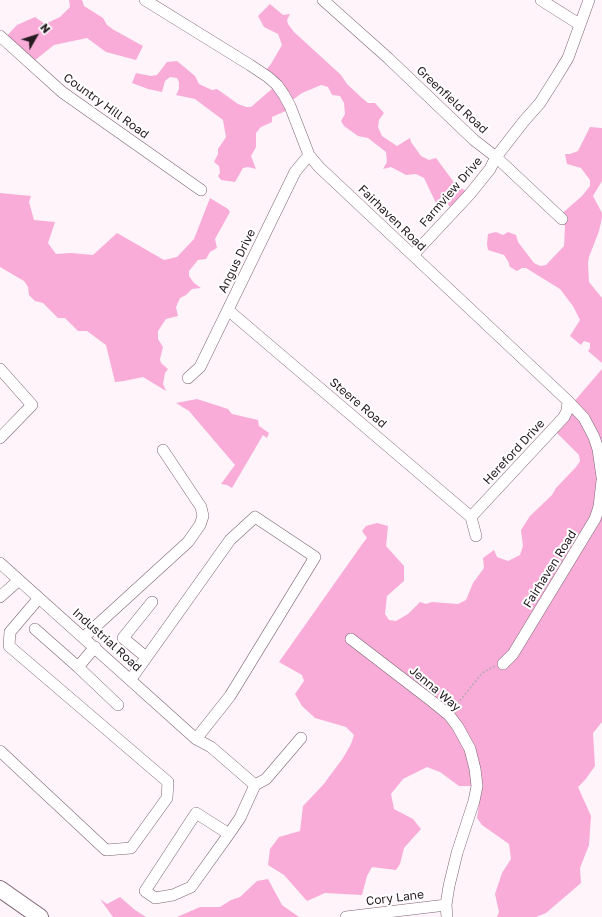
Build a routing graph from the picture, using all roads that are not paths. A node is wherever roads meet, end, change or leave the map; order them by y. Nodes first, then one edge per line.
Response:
1 (145, 0) edge
2 (323, 0) edge
3 (541, 0) edge
4 (589, 0) edge
5 (579, 24) junction
6 (0, 36) edge
7 (309, 155) junction
8 (496, 157) junction
9 (201, 190) dead end
10 (562, 219) dead end
11 (413, 255) junction
12 (228, 310) junction
13 (0, 369) edge
14 (188, 378) dead end
15 (568, 401) junction
16 (0, 438) edge
17 (163, 450) dead end
18 (602, 476) edge
19 (602, 481) edge
20 (471, 517) junction
21 (476, 536) dead end
22 (0, 563) edge
23 (20, 580) junction
24 (0, 597) edge
25 (39, 598) junction
26 (152, 602) dead end
27 (35, 629) dead end
28 (10, 631) junction
29 (84, 637) junction
30 (351, 639) dead end
31 (0, 641) edge
32 (95, 647) junction
33 (146, 657) junction
34 (503, 664) road end
35 (78, 667) junction
36 (131, 679) junction
37 (118, 705) dead end
38 (302, 738) dead end
39 (196, 739) junction
40 (0, 751) edge
41 (255, 785) junction
42 (229, 834) junction
43 (0, 889) edge
44 (446, 905) junction
45 (40, 917) edge
46 (346, 917) edge
47 (447, 917) edge

1 - 7 street, Fairhaven Road
2 - 8 street, Greenfield Road
3 - 5 street
4 - 5 street, Farmview Drive
5 - 8 street, Farmview Drive
6 - 9 street, Country Hill Road
7 - 11 street, Fairhaven Road
7 - 12 street, Angus Drive
8 - 10 street, Greenfield Road
8 - 11 street, Farmview Drive
11 - 15 street, Fairhaven Road
12 - 14 street, Angus Drive
12 - 20 street, Steere Road
13 - 16 street
15 - 18 street, Fairhaven Road
15 - 20 street, Hereford Drive
17 - 29 street
19 - 34 street, Fairhaven Road
20 - 21 street
22 - 23 street, Industrial Road
23 - 24 street
23 - 25 street, Industrial Road
25 - 28 street
25 - 29 street, Industrial Road
26 - 33 street
27 - 35 street
28 - 31 street
28 - 40 street
29 - 32 street, Industrial Road
30 - 44 street, Jenna Way
32 - 35 street
32 - 36 street, Industrial Road
33 - 36 street
33 - 39 street
35 - 37 street
36 - 39 street, Industrial Road
38 - 41 street
39 - 41 street, Industrial Road
41 - 42 street
42 - 42 street
43 - 45 highway
44 - 46 street, Cory Lane
44 - 47 street, Jenna Way

